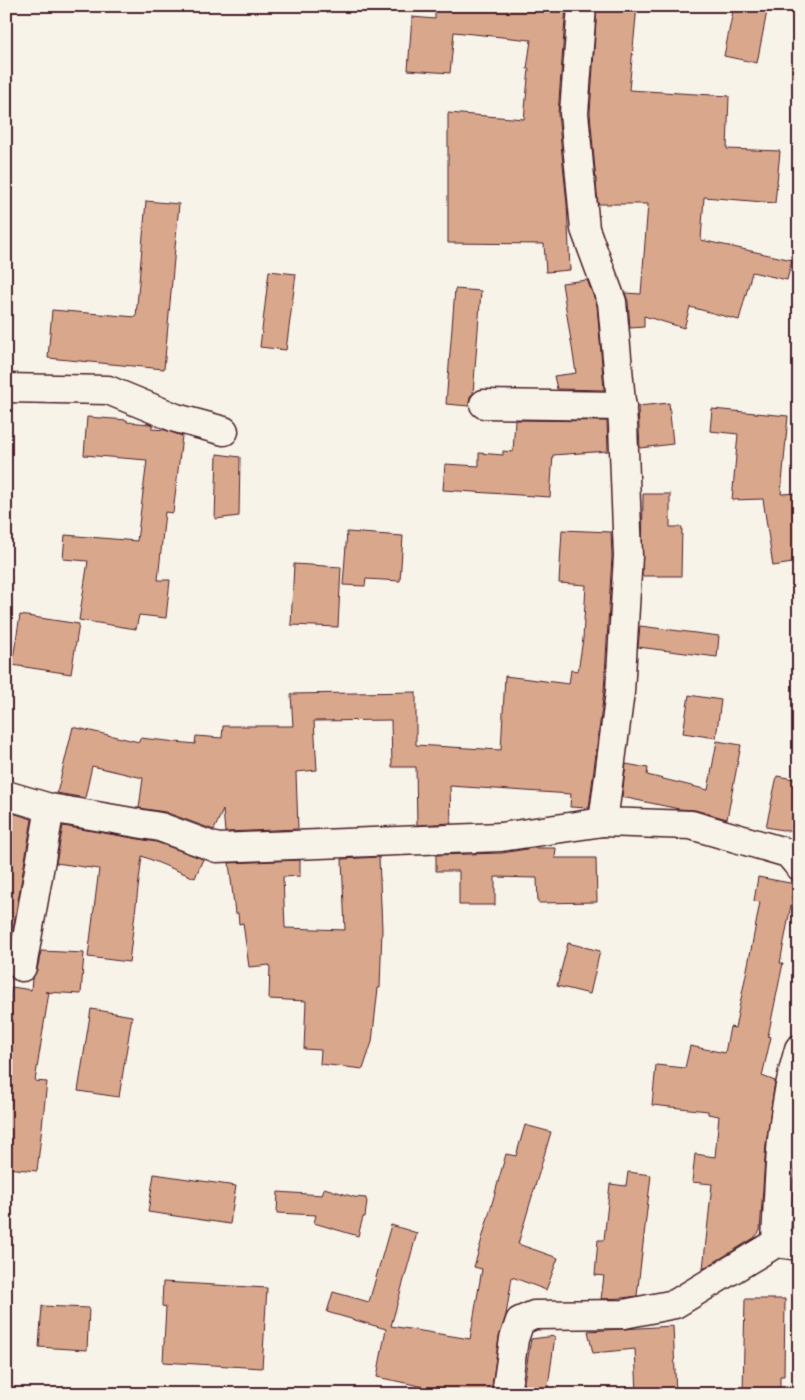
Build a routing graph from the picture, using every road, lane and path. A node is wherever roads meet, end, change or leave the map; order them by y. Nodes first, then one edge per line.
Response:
1 (582, 6) edge
2 (6, 388) edge
3 (484, 404) dead end
4 (622, 406) junction
5 (224, 431) dead end
6 (6, 795) edge
7 (50, 808) junction
8 (604, 822) junction
9 (795, 855) edge
10 (22, 967) dead end
11 (799, 1049) edge
12 (787, 1245) edge
13 (506, 1394) edge

1 - 4 street
2 - 5 street
3 - 4 street
4 - 8 street
6 - 7 street
7 - 8 street
7 - 10 street
8 - 9 street
11 - 12 street
12 - 13 street

